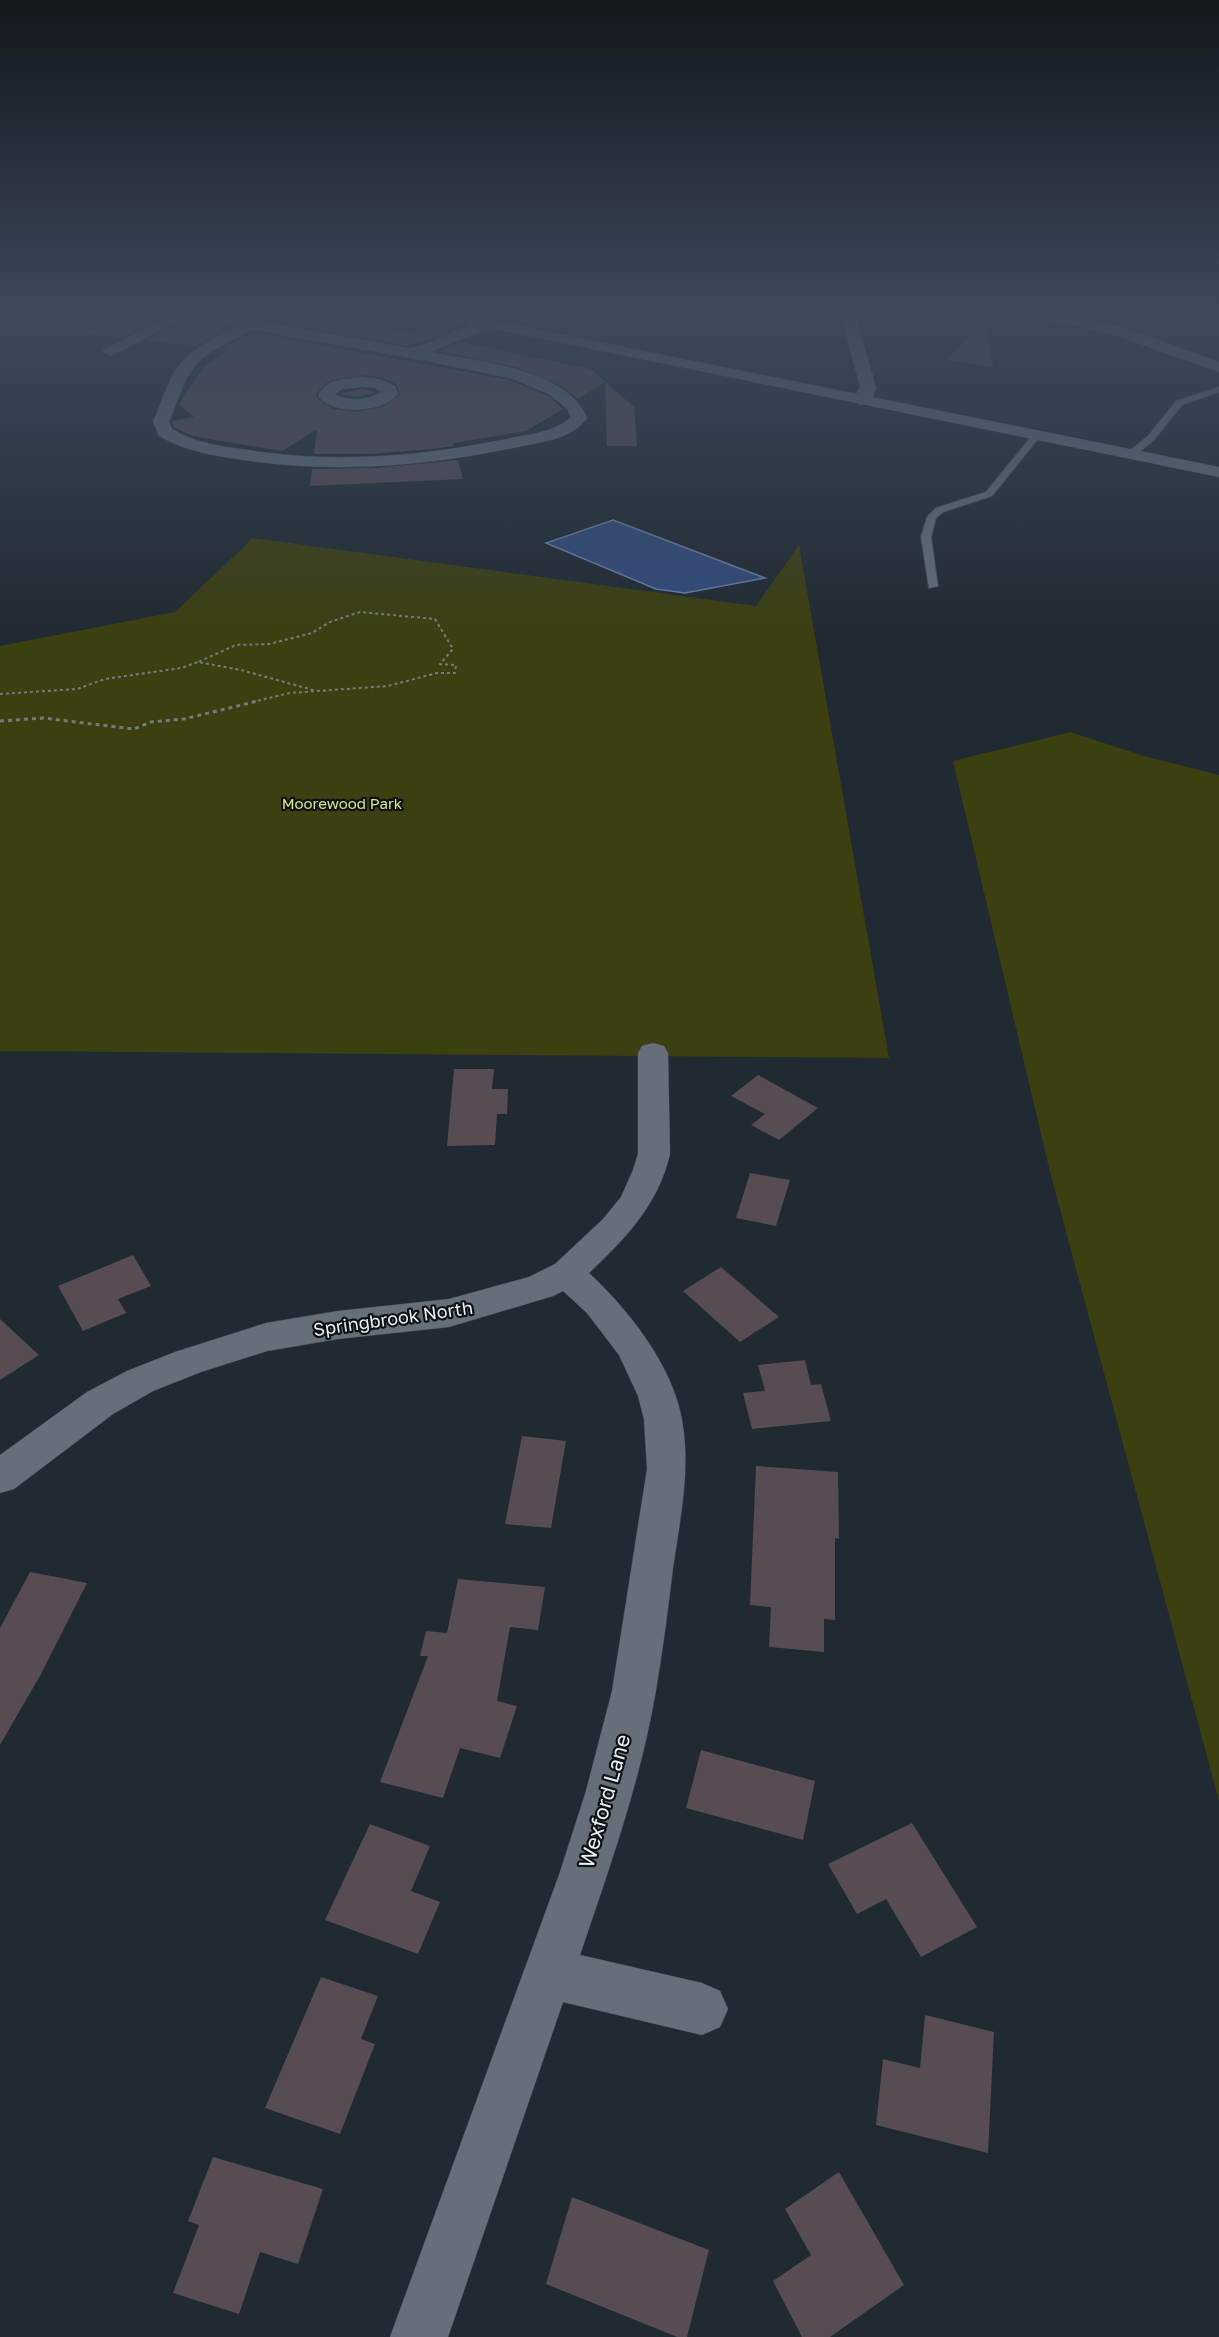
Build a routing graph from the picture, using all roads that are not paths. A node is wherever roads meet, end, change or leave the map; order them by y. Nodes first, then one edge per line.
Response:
1 (162, 420) edge
2 (577, 420) edge
3 (962, 420) edge
4 (1167, 420) edge
5 (1037, 435) junction
6 (1131, 454) junction
7 (1219, 472) edge
8 (933, 586) dead end
9 (653, 1053) dead end
10 (567, 1273) junction
11 (0, 1477) edge
12 (548, 1973) junction
13 (702, 2009) dead end
14 (419, 2337) edge

1 - 2 street
3 - 5 street
4 - 6 lane
5 - 6 street
5 - 8 lane
6 - 7 street
9 - 10 street, Springbrook North
10 - 11 street, Springbrook North
10 - 12 street, Wexford Lane
12 - 13 street
12 - 14 street, Wexford Lane

